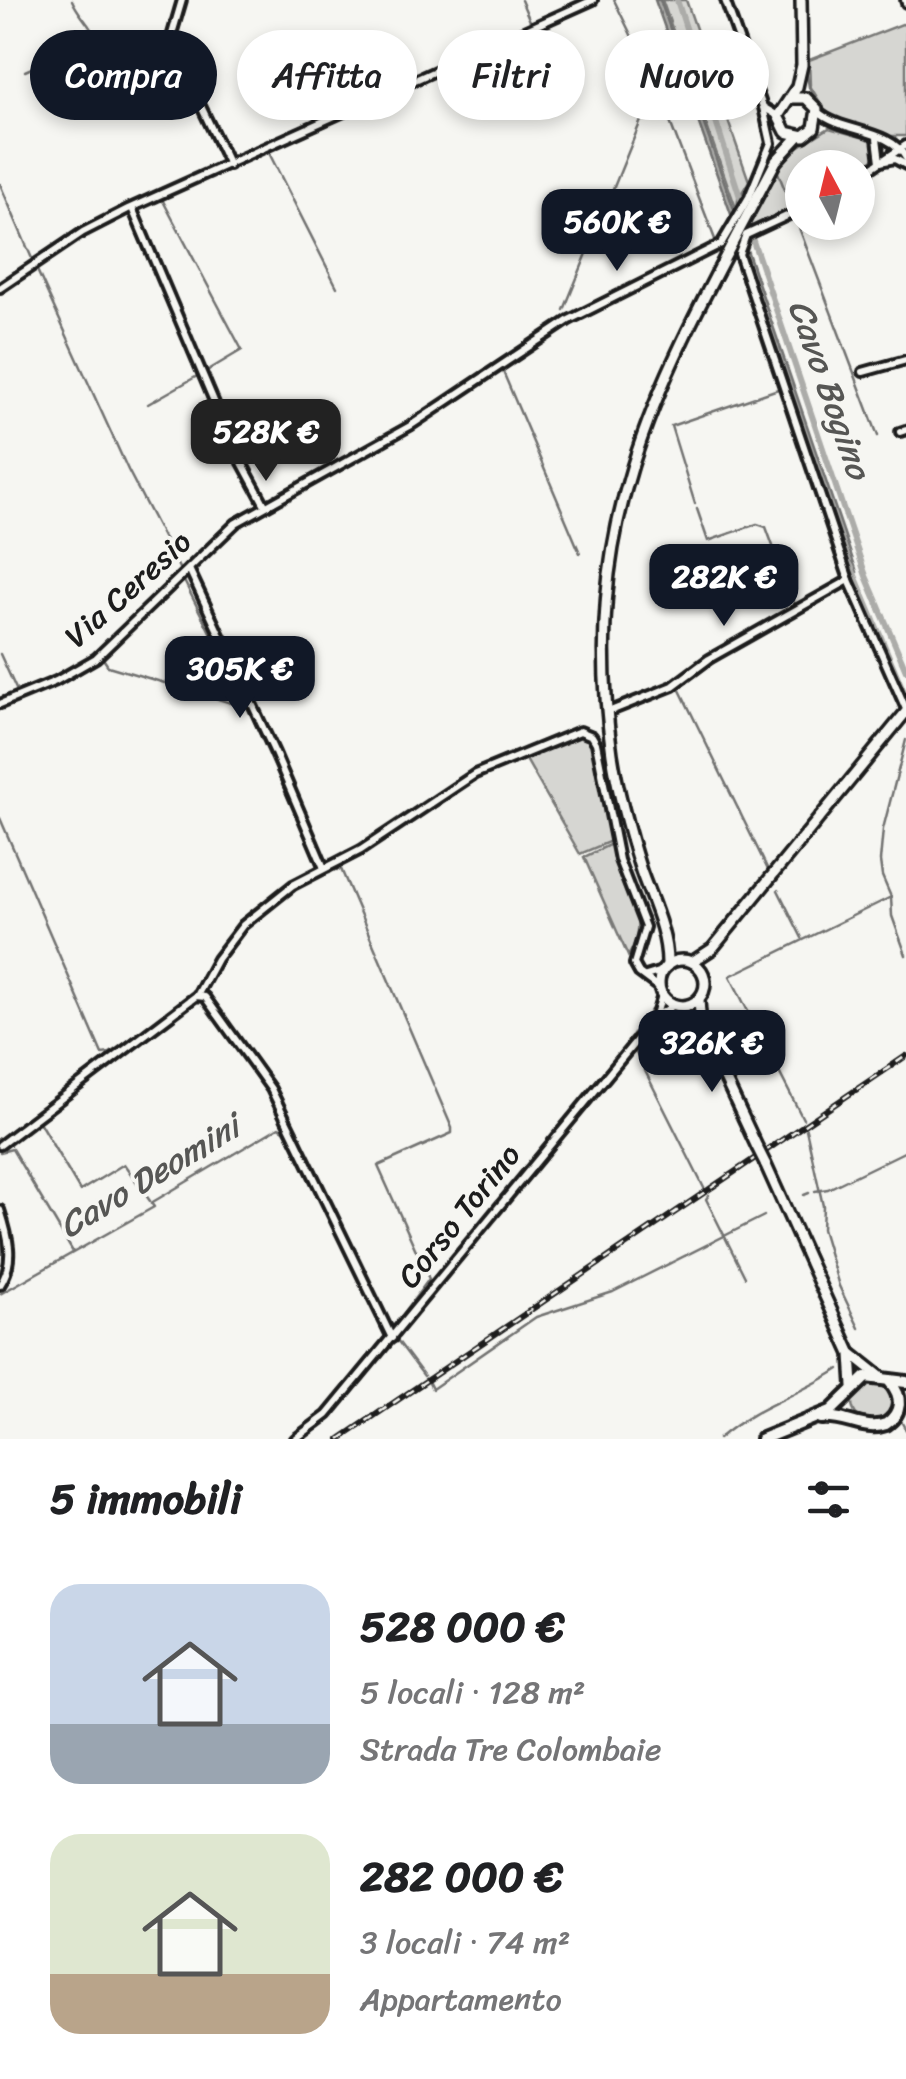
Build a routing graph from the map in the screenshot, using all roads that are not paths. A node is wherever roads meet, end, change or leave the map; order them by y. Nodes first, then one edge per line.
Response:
1 (182, 0) edge
2 (593, 0) edge
3 (725, 0) edge
4 (801, 0) edge
5 (736, 30) edge
6 (802, 65) junction
7 (787, 100) junction
8 (810, 100) junction
9 (769, 107) edge
10 (769, 110) edge
11 (818, 112) junction
12 (778, 116) junction
13 (767, 120) edge
14 (836, 124) junction
15 (782, 128) junction
16 (814, 128) junction
17 (799, 136) junction
18 (877, 137) junction
19 (904, 144) edge
20 (906, 161) edge
21 (776, 162) junction
22 (880, 162) junction
23 (229, 165) junction
24 (875, 165) edge
25 (132, 208) junction
26 (785, 217) edge
27 (0, 288) edge
28 (906, 360) edge
29 (863, 372) dead end
30 (265, 505) junction
31 (188, 568) junction
32 (850, 580) junction
33 (0, 704) edge
34 (614, 710) dead end
35 (906, 710) edge
36 (324, 868) junction
37 (664, 935) junction
38 (712, 949) junction
39 (688, 961) junction
40 (664, 968) junction
41 (704, 975) junction
42 (646, 976) junction
43 (660, 992) junction
44 (198, 994) junction
45 (699, 1000) junction
46 (678, 1006) junction
47 (655, 1018) junction
48 (702, 1027) junction
49 (0, 1145) edge
50 (0, 1210) edge
51 (0, 1285) edge
52 (392, 1338) junction
53 (852, 1354) junction
54 (885, 1379) junction
55 (906, 1382) edge
56 (851, 1390) junction
57 (903, 1398) edge
58 (817, 1419) junction
59 (857, 1422) junction
60 (295, 1439) edge
61 (762, 1439) edge

1 - 23 street
2 - 23 street
3 - 5 street, Via Ceresio
4 - 6 main road
6 - 7 main road
6 - 8 main road
7 - 8 main road
7 - 9 street
7 - 12 main road
8 - 11 main road
10 - 12 street
11 - 14 street
11 - 16 main road
12 - 15 main road
13 - 30 street, Via Ceresio
14 - 16 street
14 - 18 street
15 - 17 main road
15 - 21 main road
16 - 17 main road
17 - 21 main road
18 - 19 street
18 - 22 street
19 - 20 street
19 - 22 street
20 - 22 street
21 - 37 main road
22 - 24 street
23 - 25 street
25 - 27 street
25 - 30 street
26 - 32 street
28 - 29 street
30 - 31 street, Via Ceresio
31 - 33 street, Via Ceresio
31 - 36 street
32 - 34 street
32 - 35 street
35 - 38 main road
36 - 42 street
36 - 44 street
37 - 39 main road
37 - 40 main road
38 - 39 main road
38 - 41 main road
39 - 40 main road
39 - 41 main road
40 - 42 street
40 - 43 main road
41 - 45 main road
42 - 43 street
43 - 46 main road
43 - 47 street, Corso Torino
44 - 49 street
44 - 52 street
45 - 46 main road
45 - 48 main road
46 - 47 street, Corso Torino
46 - 48 main road
47 - 52 street, Corso Torino
48 - 53 main road, bridge
50 - 51 street
52 - 60 street, Corso Torino
53 - 54 main road
53 - 56 main road
54 - 55 main road
54 - 56 main road
54 - 57 main road
56 - 58 main road
56 - 59 main road
57 - 59 main road
58 - 59 main road
58 - 61 main road

